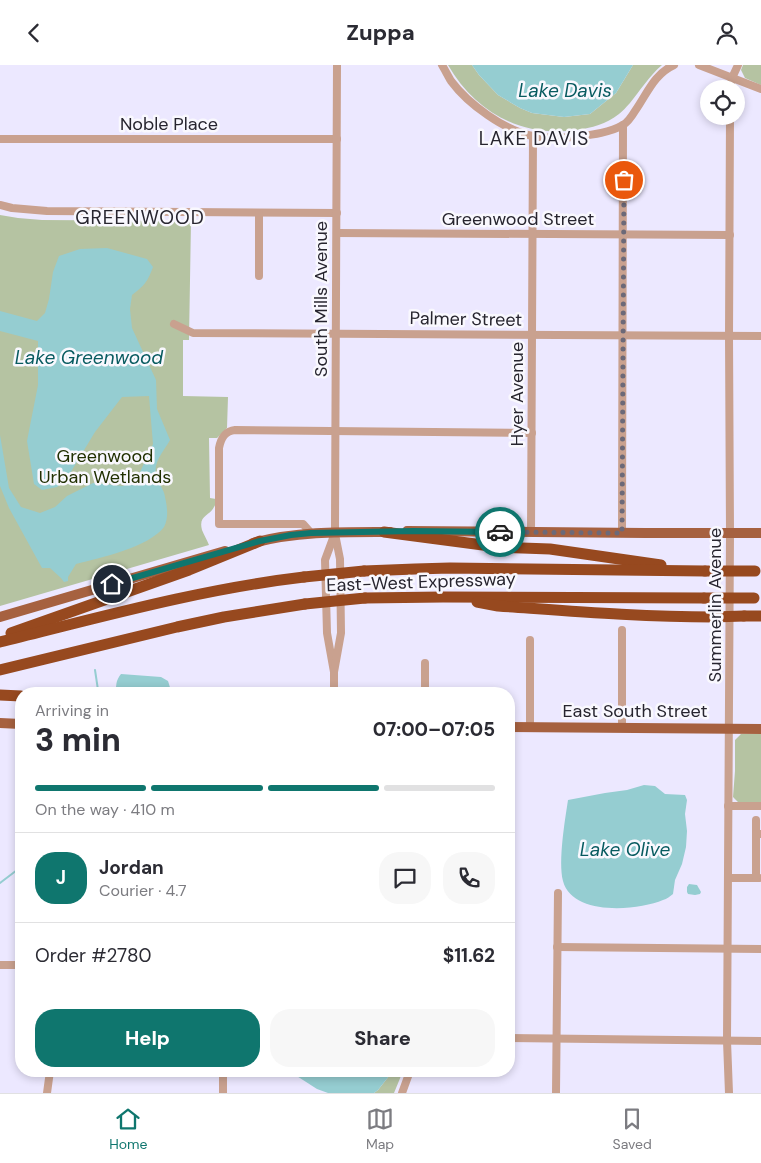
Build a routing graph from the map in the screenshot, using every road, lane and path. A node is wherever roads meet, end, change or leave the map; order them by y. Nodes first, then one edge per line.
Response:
1 (337, 65) edge
2 (442, 65) edge
3 (674, 65) edge
4 (699, 65) edge
5 (738, 65) edge
6 (732, 78) junction
7 (761, 89) edge
8 (623, 125) junction
9 (730, 125) edge
10 (533, 136) junction
11 (0, 139) edge
12 (337, 139) junction
13 (0, 205) edge
14 (260, 213) junction
15 (337, 213) junction
16 (337, 233) junction
17 (532, 234) junction
18 (624, 235) junction
19 (730, 235) junction
20 (259, 276) dead end
21 (174, 324) dead end
22 (336, 333) junction
23 (532, 335) junction
24 (623, 336) junction
25 (729, 336) junction
26 (761, 336) edge
27 (335, 431) junction
28 (532, 433) junction
29 (384, 532) junction
30 (531, 532) junction
31 (311, 533) junction
32 (335, 533) junction
33 (622, 533) junction
34 (730, 533) junction
35 (761, 533) edge
36 (260, 541) junction
37 (705, 571) junction
38 (758, 571) edge
39 (444, 597) junction
40 (758, 597) edge
41 (761, 616) edge
42 (0, 617) edge
43 (622, 630) dead end
44 (0, 637) edge
45 (530, 640) dead end
46 (0, 642) edge
47 (425, 663) dead end
48 (0, 670) edge
49 (334, 673) junction
50 (334, 687) edge
51 (425, 687) edge
52 (0, 695) edge
53 (15, 696) edge
54 (0, 723) edge
55 (15, 724) edge
56 (515, 727) edge
57 (530, 727) junction
58 (622, 728) junction
59 (729, 728) junction
60 (761, 729) edge
61 (728, 806) junction
62 (761, 806) edge
63 (756, 820) dead end
64 (758, 834) edge
65 (728, 878) junction
66 (758, 878) edge
67 (558, 893) dead end
68 (557, 947) junction
69 (728, 949) junction
70 (761, 949) edge
71 (0, 965) edge
72 (15, 965) edge
73 (515, 1038) edge
74 (556, 1038) junction
75 (727, 1041) junction
76 (761, 1041) edge
77 (49, 1077) edge
78 (223, 1077) edge
79 (408, 1077) edge
80 (47, 1093) edge
81 (223, 1093) edge
82 (402, 1093) edge
83 (556, 1093) edge
84 (729, 1093) edge

1 - 12 street, South Mills Avenue
2 - 10 street
3 - 8 street
4 - 6 street
5 - 6 street
6 - 7 street
8 - 10 street
8 - 18 street
9 - 19 street, Summerlin Avenue
10 - 17 street, Hyer Avenue
11 - 12 street, Noble Place
12 - 15 street, South Mills Avenue
13 - 14 street
14 - 15 street
14 - 20 street
15 - 16 street, South Mills Avenue
16 - 17 street, Greenwood Street
16 - 22 street, South Mills Avenue
17 - 18 street, Greenwood Street
17 - 23 street, Hyer Avenue
18 - 19 street, Greenwood Street
18 - 24 street
19 - 25 street, Summerlin Avenue
21 - 22 street, Palmer Street
22 - 23 street, Palmer Street
22 - 27 street, South Mills Avenue
23 - 24 street, Palmer Street
23 - 28 street, Hyer Avenue
24 - 25 street, Palmer Street
24 - 33 street
25 - 26 street, Palmer Street
25 - 34 street, Summerlin Avenue
27 - 28 street
27 - 31 street
27 - 32 street, South Mills Avenue
28 - 30 street, Hyer Avenue
29 - 30 main road
29 - 32 main road
29 - 37 highway
30 - 33 main road
31 - 32 main road
31 - 36 main road
32 - 49 street, South Mills Avenue
32 - 49 street, South Mills Avenue
33 - 34 main road
34 - 35 main road
34 - 59 street, Summerlin Avenue
36 - 42 main road
36 - 44 highway
37 - 38 highway, East-West Expressway, bridge
37 - 46 highway, East-West Expressway, bridge
39 - 40 highway, East-West Expressway, bridge
39 - 41 highway, bridge
39 - 48 highway, East-West Expressway, bridge
43 - 58 street
45 - 57 street
47 - 51 street
49 - 50 street, South Mills Avenue
52 - 53 highway
54 - 55 main road
56 - 57 main road, East South Street
57 - 58 main road, East South Street
58 - 59 main road, East South Street
59 - 60 main road, East South Street
59 - 61 street, Summerlin Avenue
61 - 62 street
61 - 65 street, Summerlin Avenue
63 - 64 street
64 - 66 street
65 - 66 street
65 - 69 street, Summerlin Avenue
67 - 68 street
68 - 69 street
68 - 74 street
69 - 70 street
69 - 75 street, Summerlin Avenue
71 - 72 street
73 - 74 street
74 - 75 street
74 - 83 street
75 - 76 street
75 - 84 street, Summerlin Avenue
77 - 80 street
78 - 81 street
79 - 82 street

